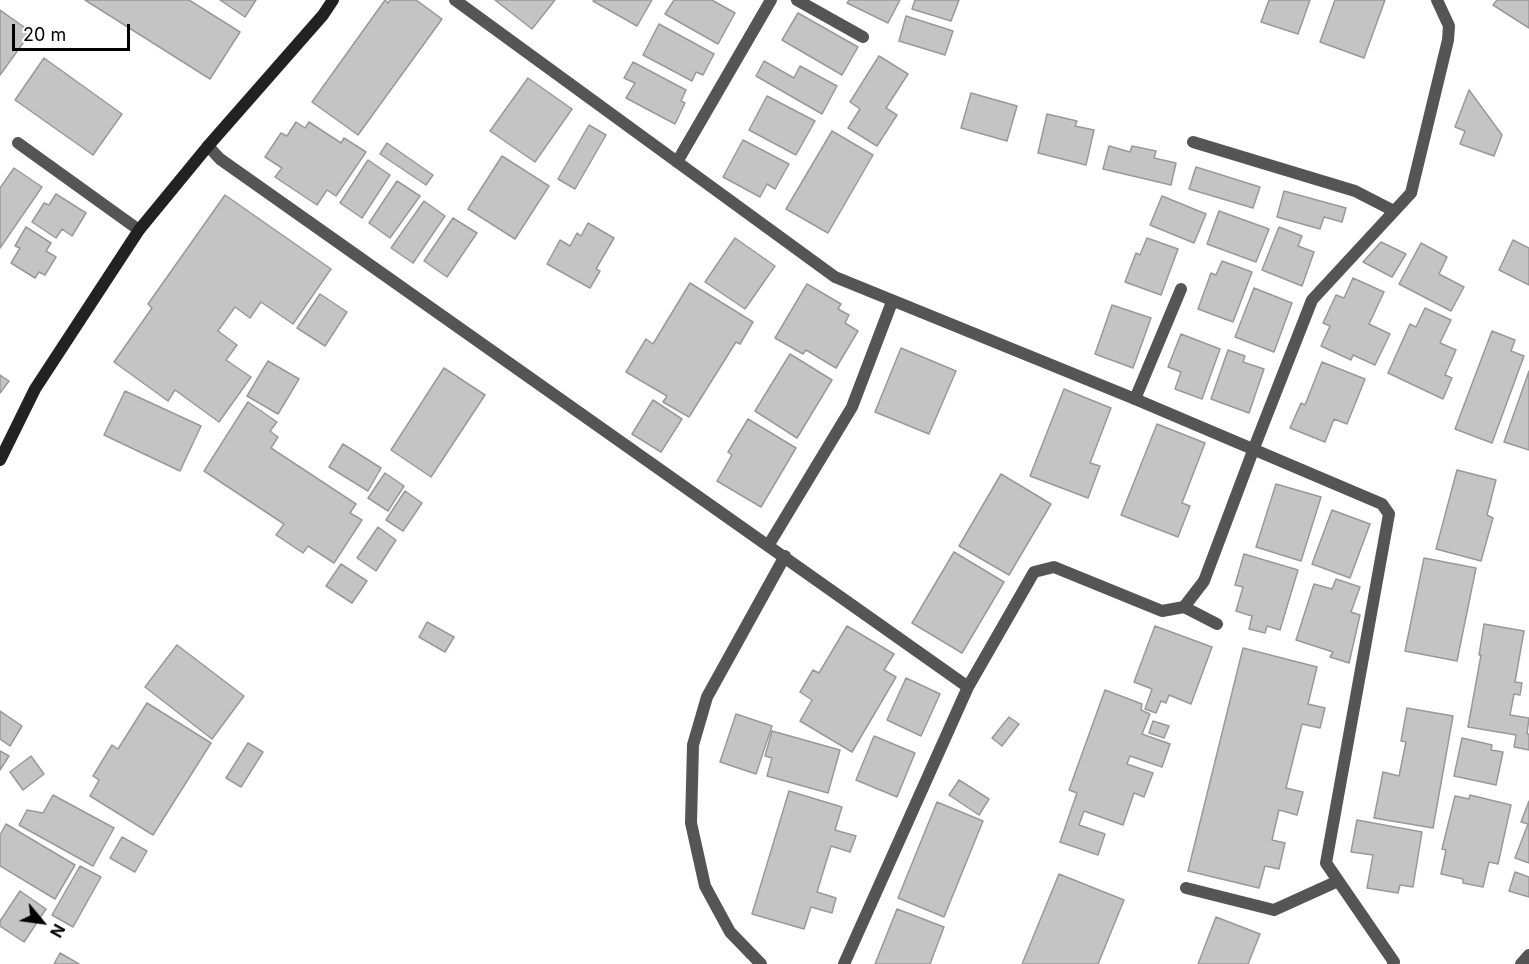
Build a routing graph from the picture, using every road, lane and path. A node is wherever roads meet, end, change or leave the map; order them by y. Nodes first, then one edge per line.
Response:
1 (333, 0) edge
2 (455, 0) edge
3 (771, 0) edge
4 (797, 0) edge
5 (1438, 0) edge
6 (862, 37) dead end
7 (1193, 142) dead end
8 (18, 143) dead end
9 (208, 146) junction
10 (676, 162) junction
11 (1394, 211) junction
12 (139, 230) junction
13 (1181, 290) dead end
14 (892, 302) junction
15 (1135, 399) junction
16 (1254, 448) junction
17 (0, 460) edge
18 (768, 546) junction
19 (785, 556) junction
20 (1184, 607) junction
21 (1217, 624) dead end
22 (968, 687) junction
23 (1338, 880) junction
24 (1186, 888) dead end
25 (1529, 955) edge
26 (761, 964) edge
27 (844, 964) edge
28 (1393, 964) edge
29 (1521, 964) edge

1 - 9 street
2 - 10 street
3 - 10 street
4 - 6 street
5 - 11 street
7 - 11 street
8 - 12 street
9 - 12 street
9 - 18 street
10 - 14 street
11 - 16 street
12 - 17 street
13 - 15 street
14 - 15 street
14 - 18 street
15 - 16 street
16 - 20 street
16 - 23 street
18 - 19 street
19 - 22 street
19 - 26 street
20 - 21 street
20 - 22 street
22 - 27 street
23 - 24 street
23 - 28 street
25 - 29 street

